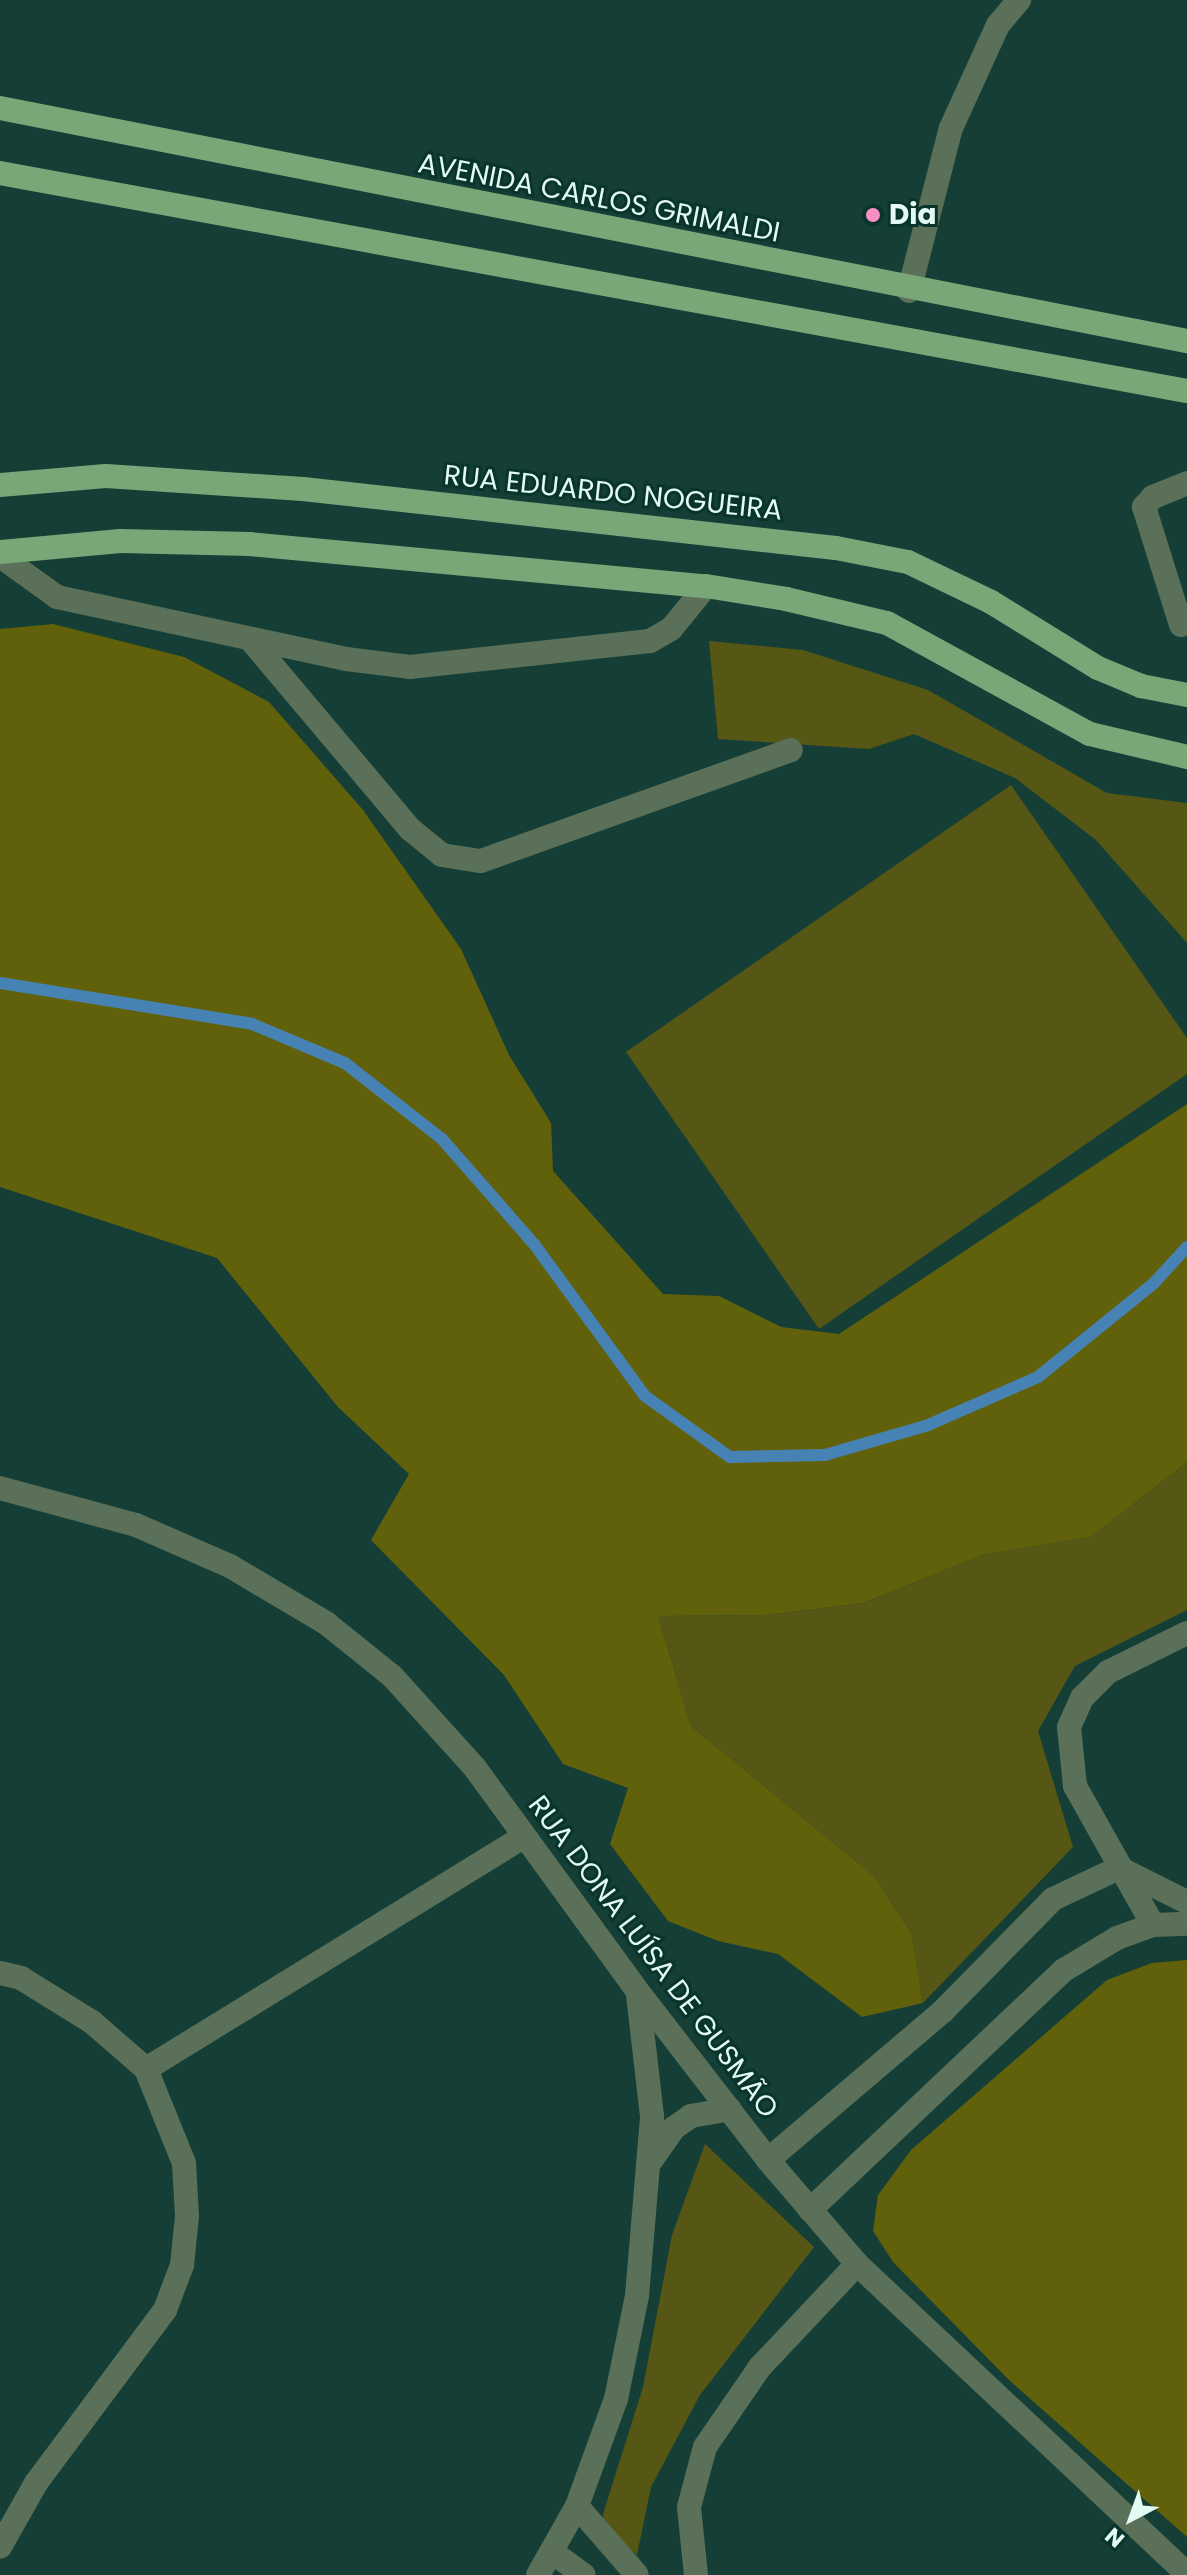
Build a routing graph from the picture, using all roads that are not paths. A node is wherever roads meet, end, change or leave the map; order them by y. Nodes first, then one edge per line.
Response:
1 (1019, 0) edge
2 (0, 108) edge
3 (0, 173) edge
4 (909, 291) junction
5 (1187, 341) edge
6 (1187, 391) edge
7 (1187, 483) edge
8 (0, 485) edge
9 (0, 554) edge
10 (706, 586) junction
11 (1181, 625) dead end
12 (250, 639) junction
13 (1187, 695) edge
14 (791, 750) dead end
15 (1187, 757) edge
16 (0, 1488) edge
17 (1187, 1633) edge
18 (523, 1837) junction
19 (1119, 1868) junction
20 (1187, 1902) edge
21 (1187, 1924) edge
22 (1153, 1925) junction
23 (0, 1973) edge
24 (636, 1989) junction
25 (146, 2069) junction
26 (729, 2109) junction
27 (768, 2160) junction
28 (650, 2162) junction
29 (810, 2210) junction
30 (857, 2264) junction
31 (577, 2506) junction
32 (0, 2547) edge
33 (552, 2552) junction
34 (1159, 2567) edge
35 (1187, 2574) edge
36 (538, 2575) edge
37 (584, 2575) edge
38 (637, 2575) edge
39 (696, 2575) edge

1 - 4 street
2 - 4 main road, AVENIDA CARLOS GRIMALDI
3 - 6 main road
4 - 5 main road, AVENIDA CARLOS GRIMALDI
7 - 11 street
8 - 13 main road, RUA EDUARDO NOGUEIRA
9 - 10 main road
9 - 12 street
10 - 12 street
10 - 15 main road
12 - 14 street
16 - 18 street, RUA DONA LUÍSA DE GUSMÃO
17 - 19 street
18 - 24 street, RUA DONA LUÍSA DE GUSMÃO
18 - 25 street
19 - 20 street
19 - 22 street
19 - 27 street
21 - 22 street
22 - 29 street
23 - 25 street
24 - 26 street, RUA DONA LUÍSA DE GUSMÃO
24 - 28 street
25 - 32 street
26 - 27 street, RUA DONA LUÍSA DE GUSMÃO
26 - 28 street
27 - 29 street, RUA DONA LUÍSA DE GUSMÃO
28 - 31 street
29 - 30 street, RUA DONA LUÍSA DE GUSMÃO
30 - 34 street, RUA DONA LUÍSA DE GUSMÃO
30 - 39 street
31 - 33 street
31 - 38 street
33 - 36 street
33 - 37 street
34 - 35 street, RUA DONA LUÍSA DE GUSMÃO

